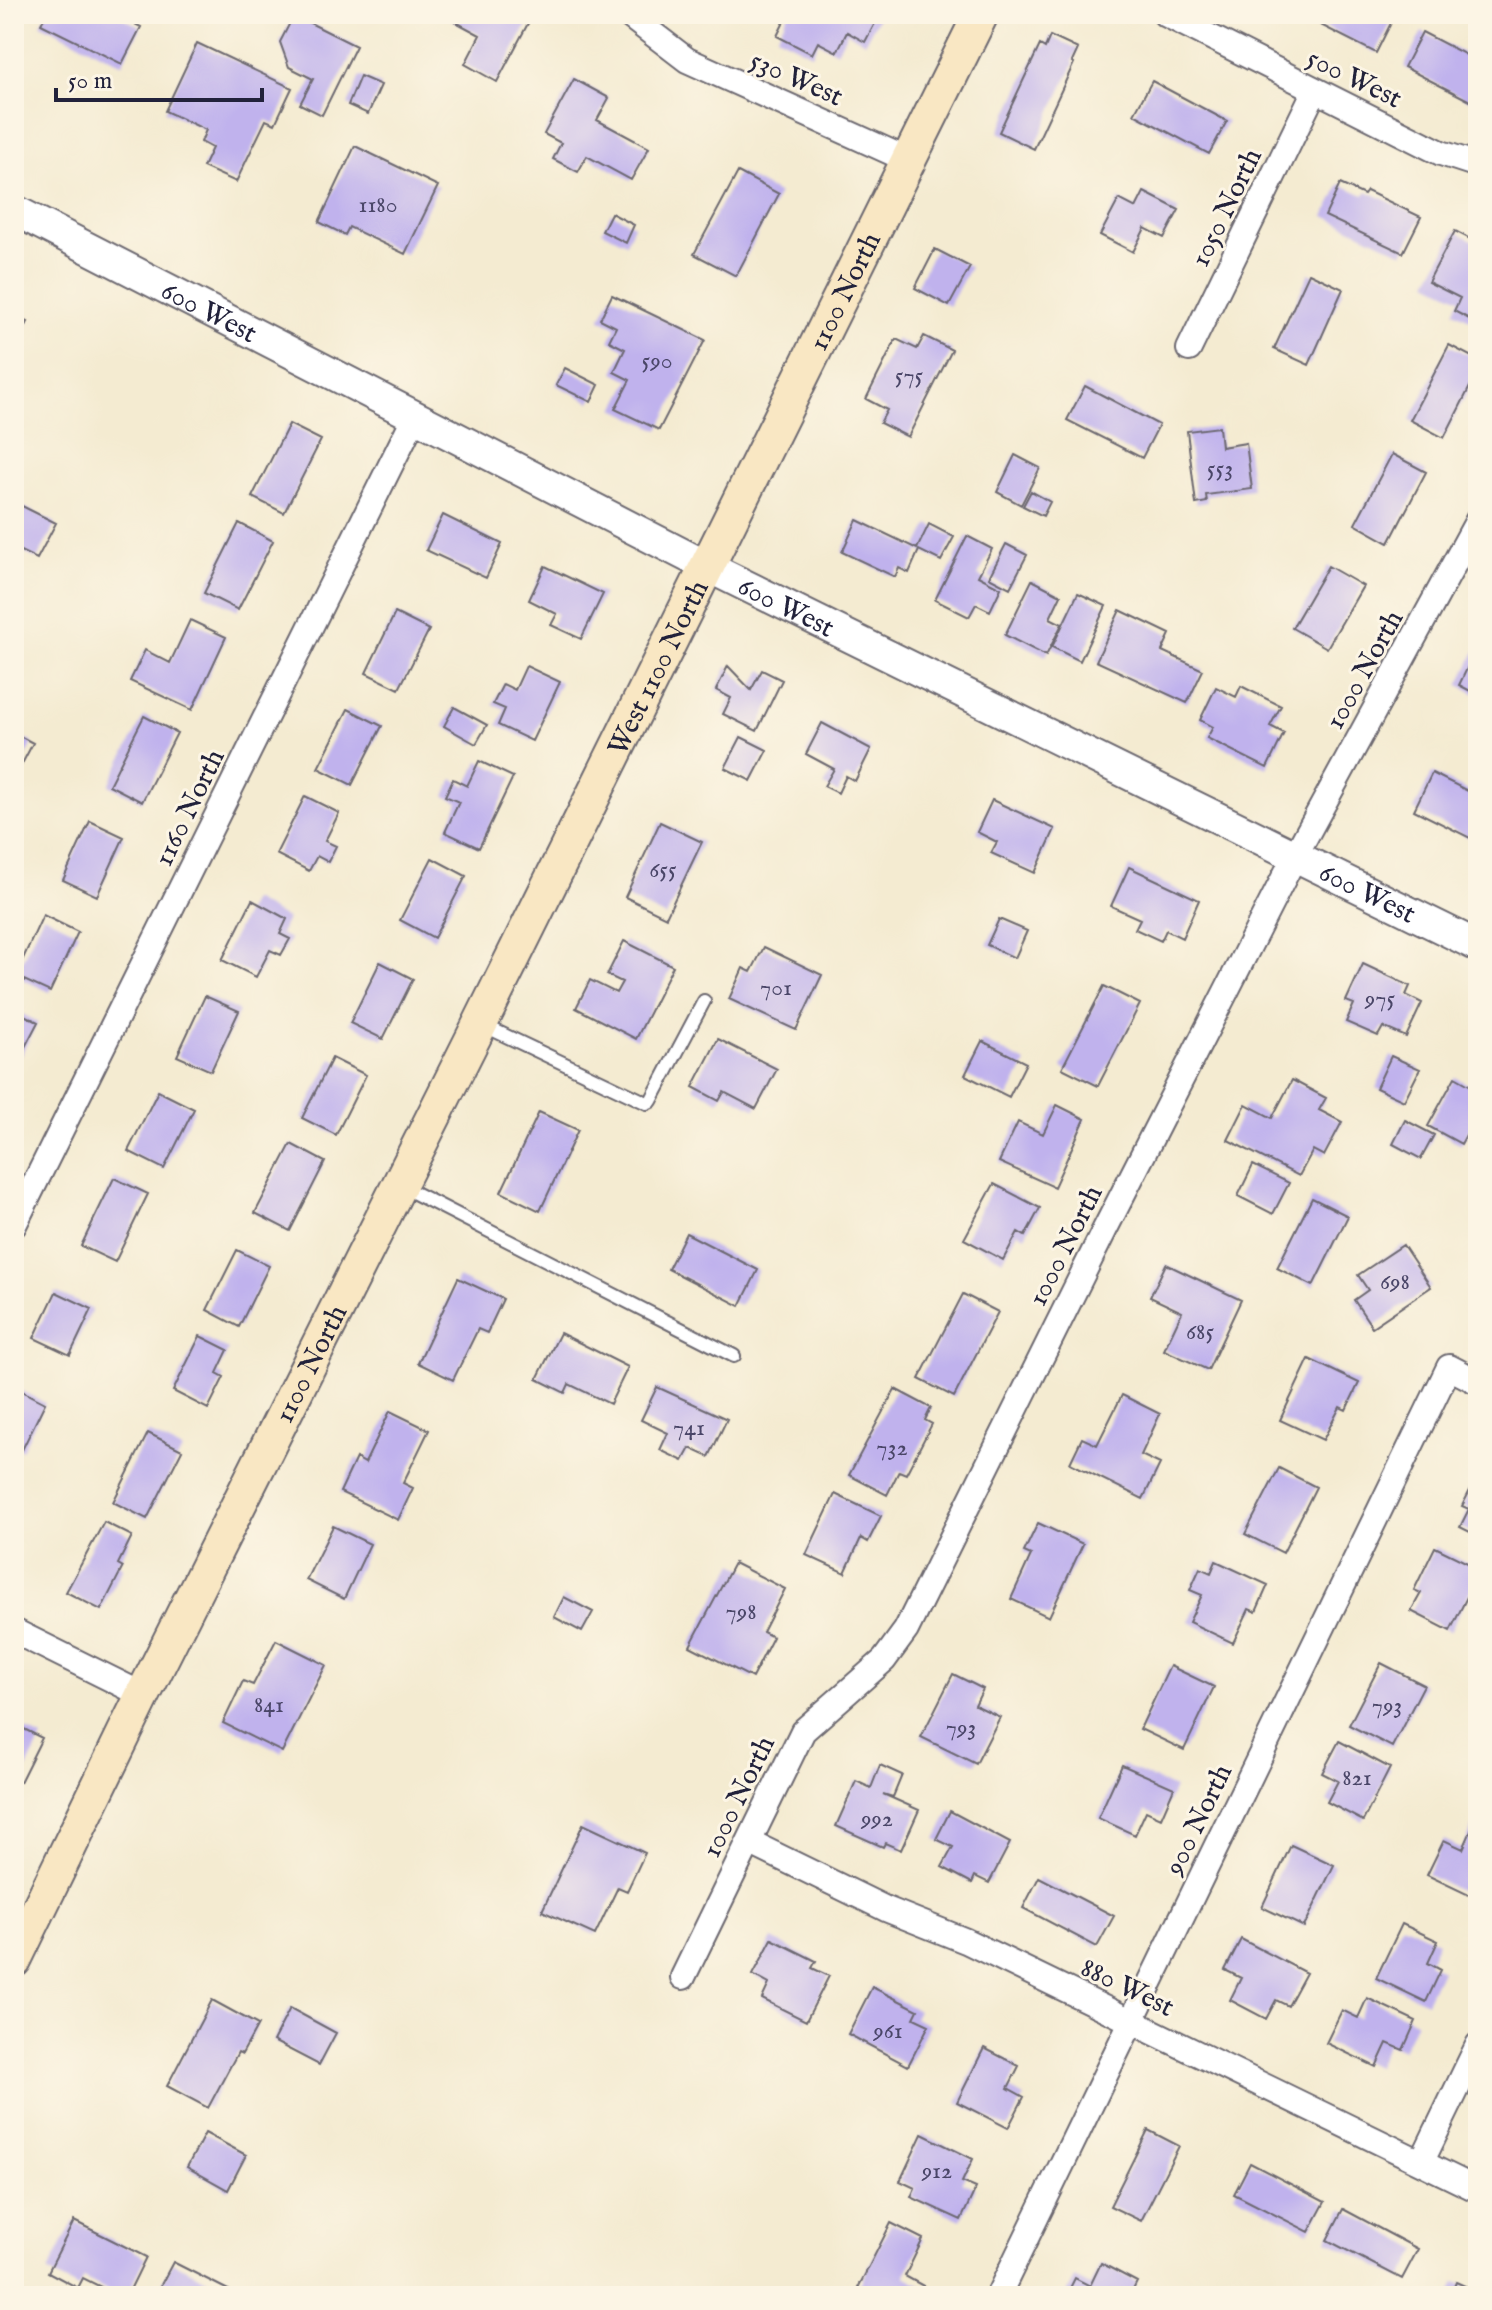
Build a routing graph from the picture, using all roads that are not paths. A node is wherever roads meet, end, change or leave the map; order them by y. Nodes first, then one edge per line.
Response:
1 (627, 14) edge
2 (981, 14) edge
3 (1165, 14) edge
4 (1315, 90) junction
5 (908, 160) junction
6 (1478, 165) edge
7 (14, 210) edge
8 (1189, 349) dead end
9 (415, 416) junction
10 (1478, 520) edge
11 (708, 567) junction
12 (609, 766) joint
13 (1295, 856) junction
14 (1478, 946) edge
15 (704, 1001) dead end
16 (480, 1024) junction
17 (399, 1184) junction
18 (14, 1225) edge
19 (734, 1356) dead end
20 (1478, 1382) edge
21 (14, 1631) edge
22 (143, 1695) junction
23 (749, 1842) junction
24 (14, 1960) edge
25 (683, 1977) dead end
26 (1132, 2021) junction
27 (1478, 2045) edge
28 (1422, 2161) junction
29 (1478, 2190) edge
30 (998, 2296) edge

1 - 5 street, 530 West
2 - 5 main road, 1100 North
3 - 4 street, 500 West
4 - 6 street, 500 West
4 - 8 street, 1050 North
5 - 11 main road, 1100 North
7 - 9 street, 600 West
9 - 11 street, 600 West
9 - 18 street, 1160 North
10 - 13 street, 1000 North
11 - 12 main road, West 1100 North
11 - 13 street, 600 West
12 - 16 main road, 1100 North
13 - 14 street, 600 West
13 - 23 street, 1000 North
15 - 16 lane
16 - 17 main road, 1100 North
17 - 19 lane
17 - 22 main road, 1100 North
20 - 26 street, 900 North
21 - 22 street
22 - 24 main road, 1100 North
23 - 25 street, 1000 North
23 - 26 street, 880 West
26 - 28 street, 880 West
26 - 30 street, 900 North
27 - 28 street
28 - 29 street, 880 West

